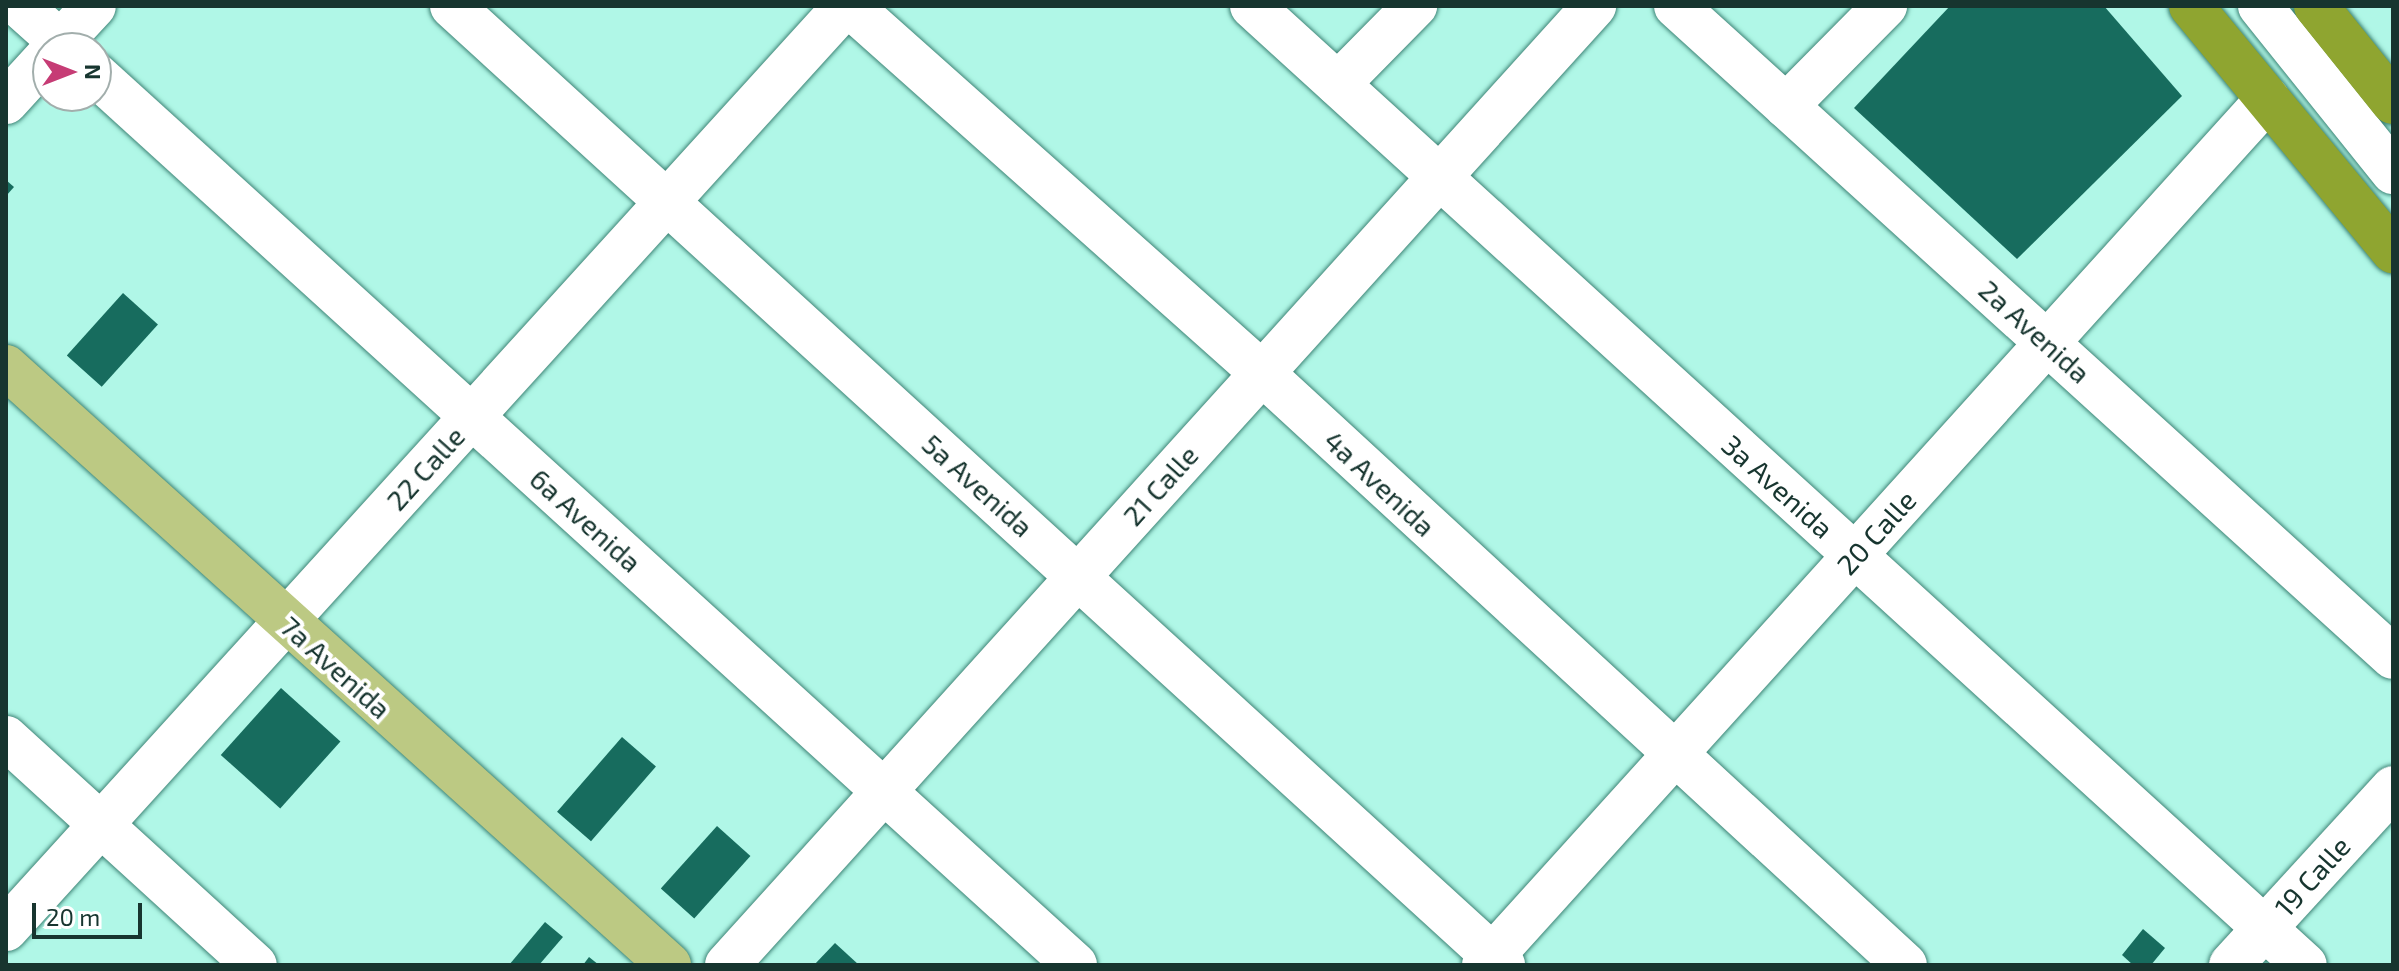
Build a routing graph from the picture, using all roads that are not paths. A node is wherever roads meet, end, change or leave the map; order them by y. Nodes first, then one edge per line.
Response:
1 (20, 6) edge
2 (94, 6) edge
3 (452, 6) edge
4 (847, 6) edge
5 (1252, 6) edge
6 (1415, 6) edge
7 (1594, 6) edge
8 (1676, 6) edge
9 (1885, 6) edge
10 (2191, 6) edge
11 (2260, 6) edge
12 (2316, 6) edge
13 (43, 32) edge
14 (72, 32) edge
15 (32, 76) edge
16 (1338, 84) junction
17 (112, 90) edge
18 (2268, 99) junction
19 (6, 102) edge
20 (2393, 102) edge
21 (1786, 106) junction
22 (2393, 172) edge
23 (1439, 177) junction
24 (668, 201) junction
25 (2393, 251) edge
26 (2047, 343) junction
27 (6, 367) edge
28 (1262, 373) junction
29 (472, 416) junction
30 (1855, 555) junction
31 (1078, 577) junction
32 (286, 622) junction
33 (2393, 657) edge
34 (6, 738) edge
35 (1675, 753) junction
36 (2393, 788) edge
37 (884, 791) junction
38 (101, 825) junction
39 (2265, 928) junction
40 (6, 929) edge
41 (1493, 962) edge
42 (255, 965) edge
43 (669, 965) edge
44 (727, 965) edge
45 (1075, 965) edge
46 (1905, 965) edge
47 (2231, 965) edge
48 (2305, 965) edge

1 - 13 street
2 - 14 street
3 - 24 street, 5a Avenida
4 - 24 street, 22 Calle
4 - 28 street, 4a Avenida
5 - 16 street, 3a Avenida
6 - 16 street
7 - 23 street, 21 Calle
8 - 21 street, 2a Avenida
9 - 21 street
10 - 18 highway
11 - 22 street
12 - 20 highway
15 - 19 street
16 - 23 street, 3a Avenida
17 - 29 street, 6a Avenida
18 - 25 highway
18 - 26 street, 20 Calle
21 - 26 street, 2a Avenida
23 - 28 street, 21 Calle
23 - 30 street, 3a Avenida
24 - 29 street, 22 Calle
24 - 31 street, 5a Avenida
26 - 30 street, 20 Calle
26 - 33 street, 2a Avenida
27 - 32 main road, 7a Avenida
28 - 31 street, 21 Calle
28 - 35 street, 4a Avenida
29 - 32 street, 22 Calle
29 - 37 street, 6a Avenida
30 - 35 street, 20 Calle
30 - 39 street, 3a Avenida
31 - 37 street, 21 Calle
31 - 41 street, 5a Avenida
32 - 38 street, 22 Calle
32 - 43 main road, 7a Avenida
34 - 38 street
35 - 41 street, 20 Calle
35 - 46 street, 4a Avenida
36 - 39 street, 19 Calle
37 - 44 street, 21 Calle
37 - 45 street, 6a Avenida
38 - 40 street, 22 Calle
38 - 42 street
39 - 47 street, 19 Calle
39 - 48 street, 3a Avenida

